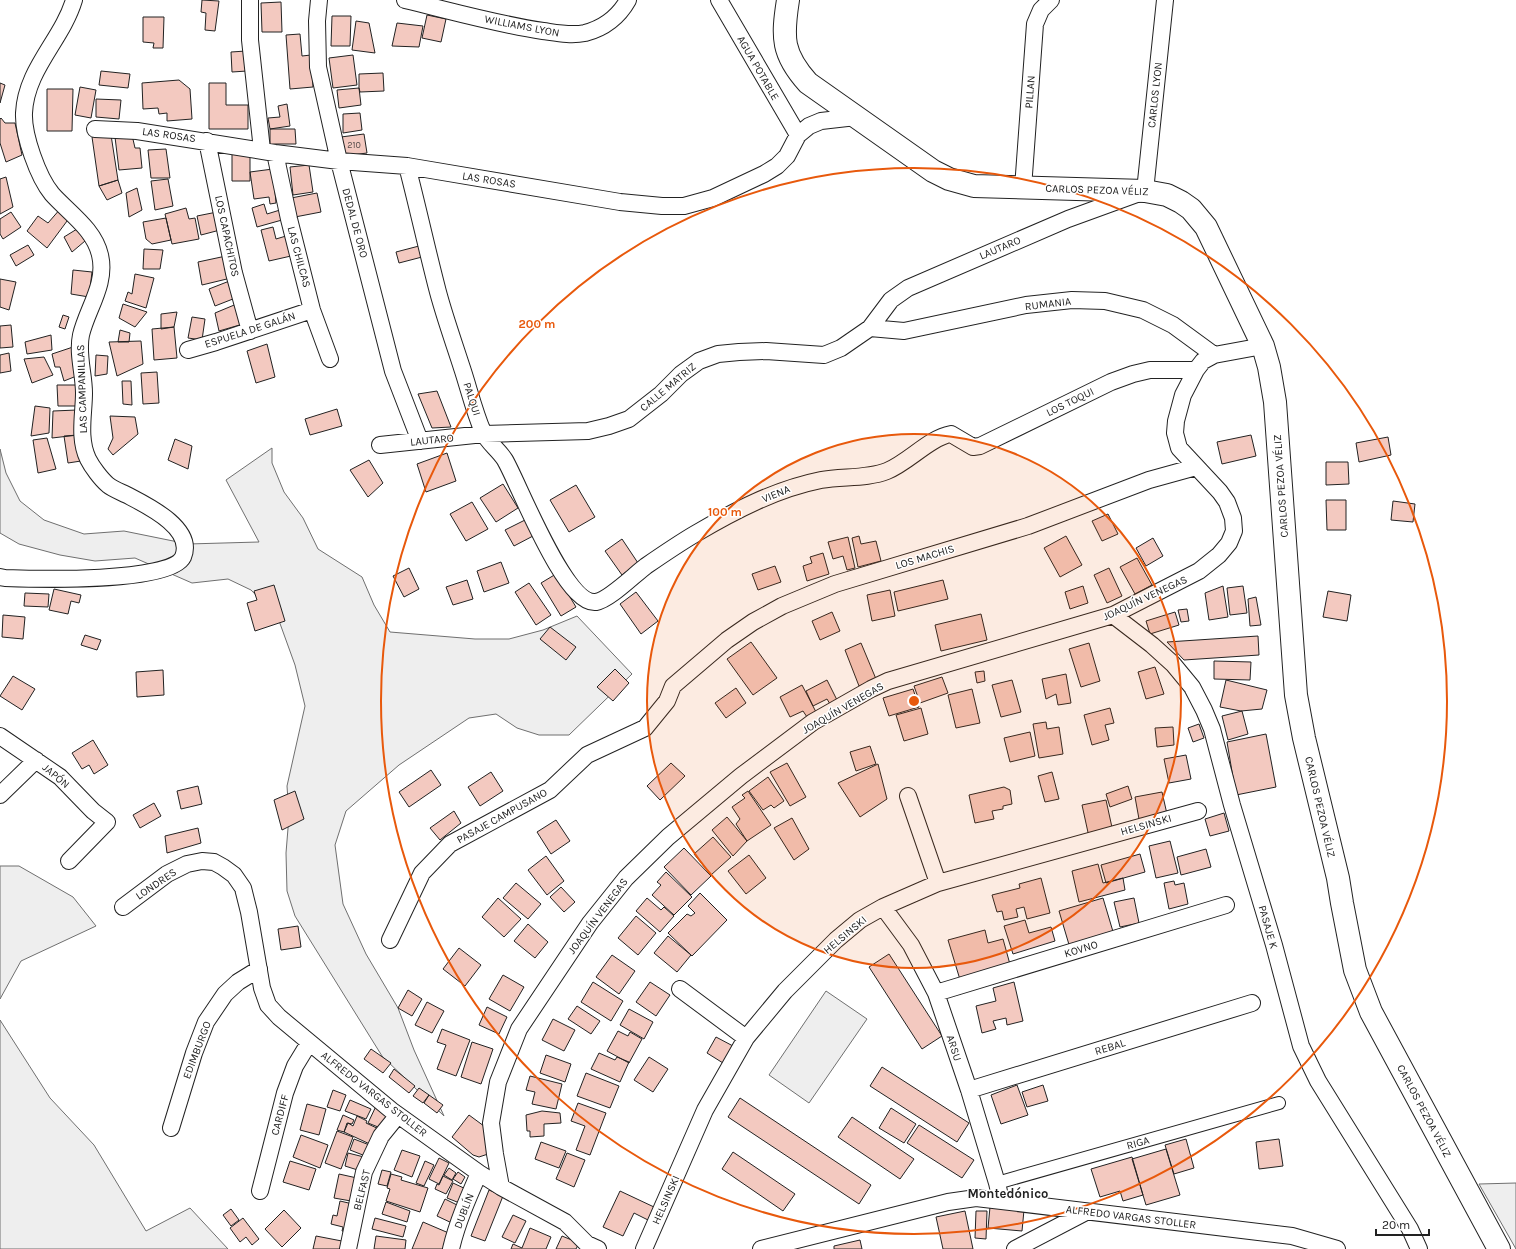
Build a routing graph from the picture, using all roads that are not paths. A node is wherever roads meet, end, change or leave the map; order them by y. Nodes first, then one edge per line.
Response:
1 (74, 0) edge
2 (250, 0) edge
3 (319, 0) edge
4 (405, 0) edge
5 (628, 0) edge
6 (719, 0) edge
7 (788, 0) edge
8 (1051, 0) edge
9 (1165, 0) edge
10 (856, 117) junction
11 (95, 129) dead end
12 (798, 136) junction
13 (207, 141) junction
14 (268, 152) junction
15 (338, 161) junction
16 (407, 166) junction
17 (1023, 188) junction
18 (1146, 191) junction
19 (312, 310) junction
20 (870, 328) junction
21 (250, 331) junction
22 (1263, 346) junction
23 (188, 350) dead end
24 (1214, 355) junction
25 (330, 359) dead end
26 (1196, 370) junction
27 (484, 434) junction
28 (951, 434) joint
29 (420, 441) junction
30 (380, 445) dead end
31 (1196, 467) junction
32 (0, 577) edge
33 (594, 602) joint
34 (1113, 615) junction
35 (674, 686) joint
36 (0, 736) edge
37 (36, 760) junction
38 (0, 795) edge
39 (908, 796) dead end
40 (1198, 811) dead end
41 (69, 861) dead end
42 (234, 875) joint
43 (938, 883) junction
44 (1226, 905) dead end
45 (123, 907) dead end
46 (883, 907) junction
47 (390, 940) dead end
48 (259, 969) junction
49 (680, 989) dead end
50 (936, 993) junction
51 (1252, 1003) dead end
52 (746, 1038) junction
53 (309, 1043) junction
54 (969, 1090) junction
55 (1279, 1103) dead end
56 (398, 1114) junction
57 (171, 1128) dead end
58 (479, 1173) junction
59 (998, 1183) junction
60 (501, 1187) junction
61 (260, 1191) dead end
62 (1001, 1200) junction
63 (1086, 1212) junction
64 (348, 1249) edge
65 (451, 1249) edge
66 (598, 1249) edge
67 (644, 1249) edge
68 (761, 1249) edge
69 (1015, 1249) edge
70 (1337, 1249) edge
71 (1419, 1249) edge
72 (1499, 1249) edge

1 - 32 street, LAS CAMPANILLAS
2 - 14 street, LAS CHILCAS
3 - 15 street, DEDAL DE ORO
4 - 5 street, WILLIAMS LYON
6 - 12 street, AGUA POTABLE
7 - 10 main road, CARLOS PEZOA VÉLIZ
8 - 17 street, PILLAN
9 - 18 street, CARLOS LYON
10 - 12 street, LAS ROSAS
10 - 17 main road, CARLOS PEZOA VÉLIZ
11 - 13 street, LAS ROSAS
12 - 16 street, LAS ROSAS
13 - 14 street, LAS ROSAS
13 - 21 street, LOS CAPACHITOS
14 - 15 street, LAS ROSAS
14 - 19 street, LAS CHILCAS
15 - 16 street, LAS ROSAS
15 - 29 street, DEDAL DE ORO
16 - 27 street, PALQUI
17 - 18 main road, CARLOS PEZOA VÉLIZ
18 - 20 street, LAUTARO
18 - 22 main road, CARLOS PEZOA VÉLIZ
19 - 21 street, ESPUELA DE GALÁN
19 - 25 street, LAS CHILCAS
20 - 24 street, RUMANIA
20 - 27 street, CALLE MATRIZ
21 - 23 street, ESPUELA DE GALÁN
22 - 24 street, JOAQUÍN VENEGAS
22 - 72 main road, CARLOS PEZOA VÉLIZ
24 - 26 street, JOAQUÍN VENEGAS
26 - 28 street, LOS TOQUI
26 - 31 street, JOAQUÍN VENEGAS
27 - 29 street, LAUTARO
27 - 33 street, PALQUI
28 - 33 street, VIENA
29 - 30 street, LAUTARO
31 - 34 street, JOAQUÍN VENEGAS
31 - 35 street, LOS MACHIS
34 - 60 street, JOAQUÍN VENEGAS
34 - 71 street, PASAJE K
35 - 47 street, PASAJE CAMPUSANO
36 - 37 street, JAPÓN
37 - 38 street
37 - 41 street, JAPÓN
39 - 43 street
40 - 43 street, HELSINSKI
42 - 45 street, LONDRES
42 - 48 street, ALFREDO VARGAS STOLLER
43 - 46 street, HELSINSKI
44 - 50 street, KOVNO
46 - 50 street, ARSU
46 - 52 street, HELSINSKI
48 - 53 street, ALFREDO VARGAS STOLLER
48 - 57 street, EDIMBURGO
49 - 52 street
50 - 54 street, ARSU
51 - 54 street, REBAL
52 - 67 street, HELSINSKI
53 - 56 street, ALFREDO VARGAS STOLLER
53 - 61 street, CARDIFF
54 - 59 street, ARSU
55 - 59 street, RIGA
56 - 58 street, ALFREDO VARGAS STOLLER
56 - 64 street, BELFAST
58 - 60 street, ALFREDO VARGAS STOLLER
58 - 65 street, DUBLÍN
59 - 62 street, ARSU
60 - 66 street, ALFREDO VARGAS STOLLER
62 - 63 street, ALFREDO VARGAS STOLLER
62 - 68 street, ALFREDO VARGAS STOLLER
63 - 69 street
63 - 70 street, ALFREDO VARGAS STOLLER

